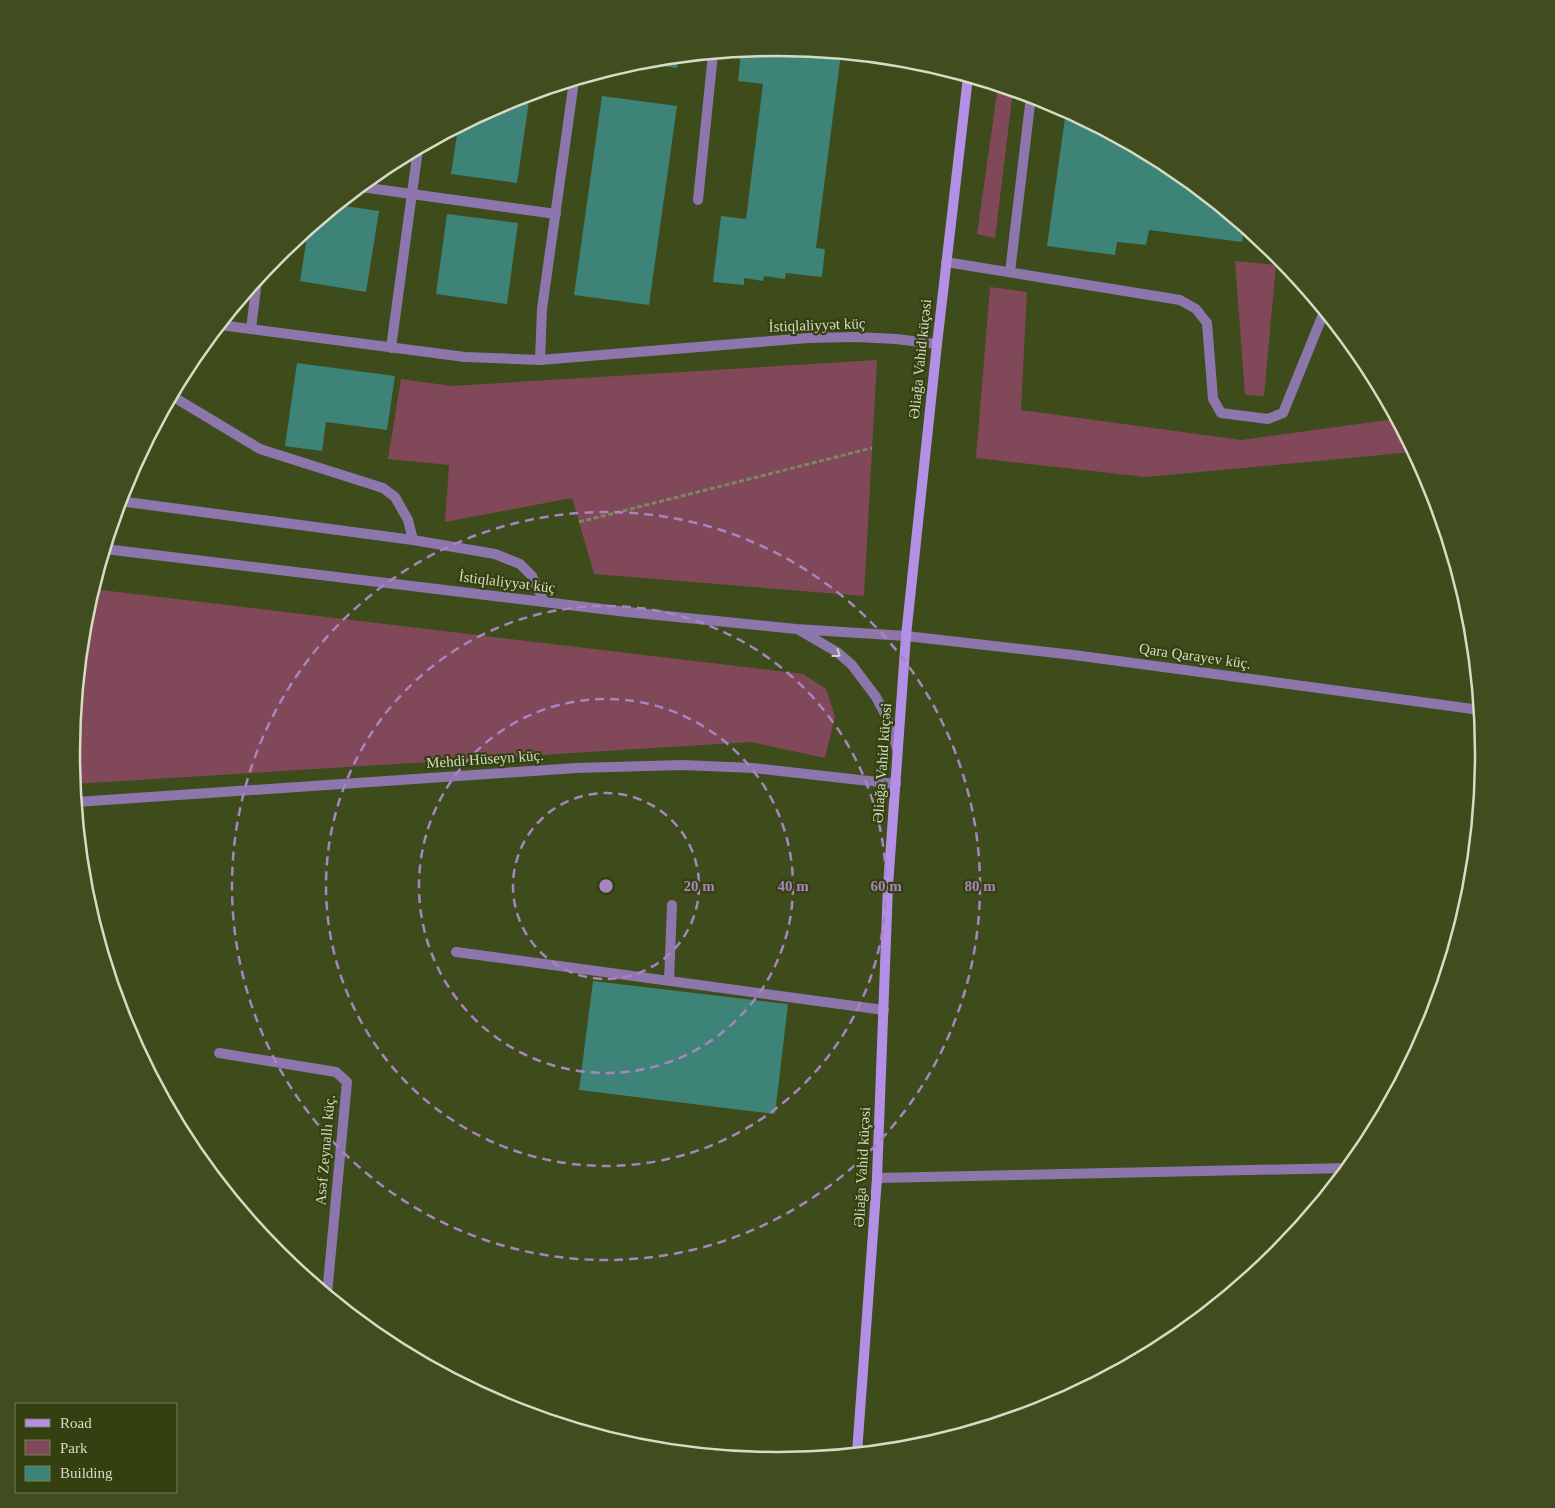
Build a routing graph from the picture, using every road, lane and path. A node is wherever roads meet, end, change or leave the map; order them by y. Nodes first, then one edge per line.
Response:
1 (712, 60) edge
2 (967, 83) edge
3 (570, 88) edge
4 (1030, 103) edge
5 (417, 158) edge
6 (371, 188) edge
7 (411, 194) junction
8 (698, 200) dead end
9 (556, 214) junction
10 (946, 262) junction
11 (1010, 272) junction
12 (255, 292) edge
13 (1322, 318) edge
14 (227, 326) edge
15 (251, 329) junction
16 (937, 344) junction
17 (390, 348) junction
18 (540, 360) junction
19 (177, 399) edge
20 (872, 448) dead end
21 (127, 503) edge
22 (579, 522) dead end
23 (413, 540) junction
24 (111, 550) edge
25 (544, 602) junction
26 (796, 629) junction
27 (906, 636) junction
28 (1474, 709) edge
29 (898, 751) junction
30 (896, 784) junction
31 (81, 802) edge
32 (672, 906) dead end
33 (456, 952) dead end
34 (669, 982) junction
35 (884, 1010) junction
36 (219, 1053) dead end
37 (1339, 1168) edge
38 (877, 1178) junction
39 (328, 1288) edge
40 (857, 1447) edge

1 - 8 street
2 - 10 main road, Əliağa Vahid küçəsi
3 - 9 street
4 - 11 street
5 - 7 street
6 - 7 street
7 - 9 street
7 - 17 street
9 - 18 street
10 - 11 street
10 - 16 main road, Əliağa Vahid küçəsi
11 - 13 street
12 - 15 street
14 - 15 street, İstiqlaliyyət küç
15 - 17 street, İstiqlaliyyət küç
16 - 18 street, İstiqlaliyyət küç
16 - 27 main road, Əliağa Vahid küçəsi
17 - 18 street, İstiqlaliyyət küç
19 - 23 street
20 - 22 path
21 - 23 street
23 - 25 street
24 - 25 street, İstiqlaliyyət küç
25 - 26 street, İstiqlaliyyət küç
26 - 27 street, İstiqlaliyyət küç
26 -> 29 street
27 - 28 street, Qara Qarayev küç.
27 - 29 main road, Əliağa Vahid küçəsi
29 - 30 main road, Əliağa Vahid küçəsi
30 - 31 street, Mehdi Hüseyn küç.
30 - 35 main road, Əliağa Vahid küçəsi
32 - 34 street
33 - 34 street
34 - 35 street
35 - 38 main road, Əliağa Vahid küçəsi
36 - 39 street, Asəf Zeynallı küç.
37 - 38 street
38 - 40 main road, Əliağa Vahid küçəsi

